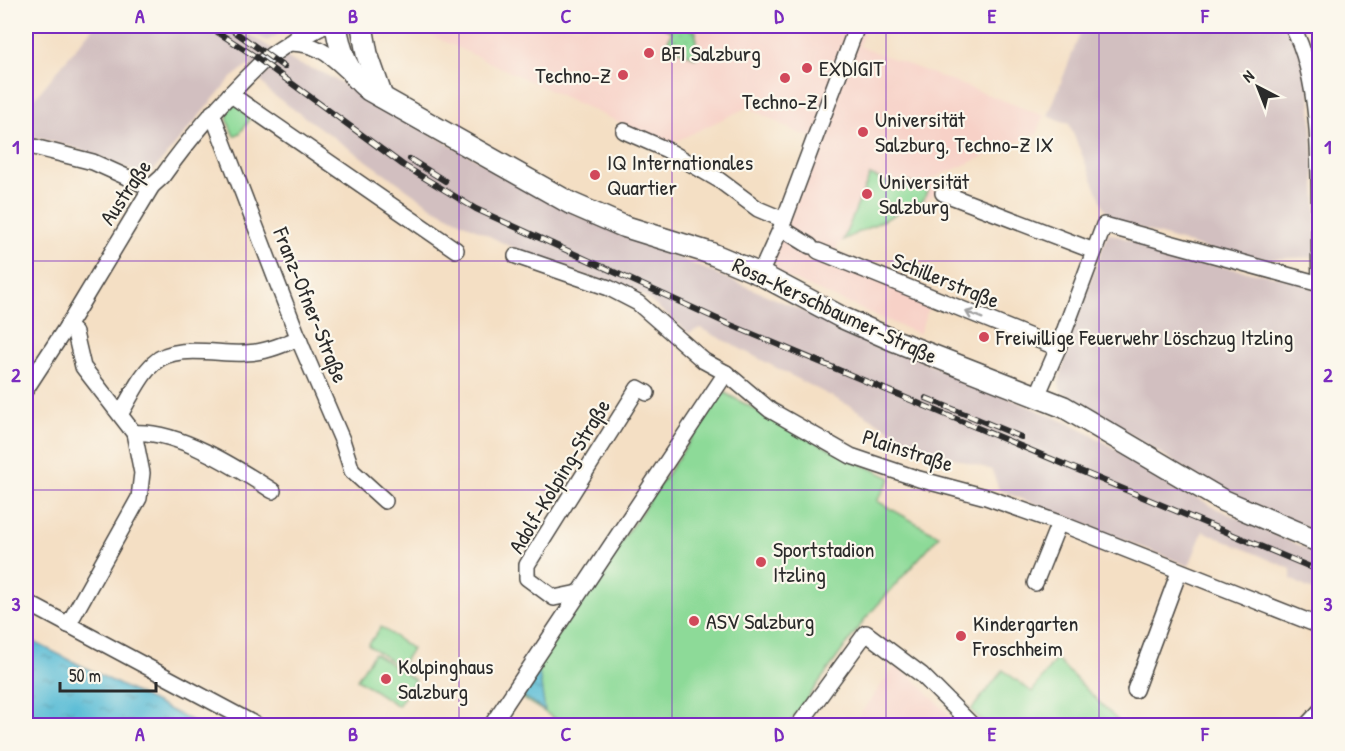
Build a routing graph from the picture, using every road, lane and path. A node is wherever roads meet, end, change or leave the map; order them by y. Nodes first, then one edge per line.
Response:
1 (307, 26) edge
2 (324, 26) edge
3 (336, 26) edge
4 (348, 26) edge
5 (362, 26) edge
6 (857, 26) edge
7 (1292, 26) edge
8 (289, 43) junction
9 (354, 78) junction
10 (230, 94) junction
11 (382, 97) junction
12 (212, 113) junction
13 (624, 131) dead end
14 (26, 145) edge
15 (152, 186) junction
16 (943, 193) dead end
17 (783, 224) junction
18 (456, 250) dead end
19 (1094, 251) junction
20 (516, 256) dead end
21 (760, 274) junction
22 (1320, 284) edge
23 (67, 326) junction
24 (299, 338) junction
25 (1058, 348) junction
26 (726, 373) junction
27 (26, 388) edge
28 (647, 393) dead end
29 (1037, 396) junction
30 (121, 413) junction
31 (134, 433) junction
32 (273, 491) dead end
33 (386, 501) dead end
34 (1059, 524) junction
35 (1319, 542) edge
36 (1179, 572) junction
37 (1035, 584) dead end
38 (578, 593) junction
39 (26, 602) edge
40 (68, 625) junction
41 (1320, 626) edge
42 (1135, 690) dead end
43 (1320, 711) edge
44 (258, 726) edge
45 (491, 726) edge
46 (798, 726) edge
47 (973, 726) edge
48 (1306, 726) edge

1 - 8 street, Austraße
2 - 8 street, Austraße
3 - 9 main road
4 - 11 main road, Rosa-Kerschbaumer-Straße
5 - 11 main road
6 - 17 street
7 - 22 street
8 - 9 street, Rosa-Kerschbaumer-Straße
8 - 10 street, Austraße
9 - 11 main road, Rosa-Kerschbaumer-Straße
10 - 12 street, Austraße
10 - 18 street
11 - 21 main road, Rosa-Kerschbaumer-Straße
12 - 15 street, Austraße
12 - 24 street, Franz-Ofner-Straße
13 - 17 street, Schillerstraße
14 - 15 street
15 - 23 street, Austraße
16 - 19 street
17 - 21 street
25 -> 17 street, Schillerstraße
19 - 22 street
19 - 25 street
20 - 26 street, Plainstraße
21 - 29 main road, Rosa-Kerschbaumer-Straße
23 - 27 street, Austraße
23 - 30 street
24 - 30 street
24 - 33 street, Franz-Ofner-Straße
25 - 29 street
26 - 34 street, Plainstraße
26 - 38 street
28 - 38 street, Adolf-Kolping-Straße
29 - 35 main road, Rosa-Kerschbaumer-Straße
30 - 31 street
31 - 32 street
31 - 40 street
34 - 36 street, Plainstraße
34 - 37 street
36 - 41 street, Plainstraße
36 - 42 street
38 - 45 street
39 - 40 street
40 - 44 street
43 - 48 street
46 - 47 street

